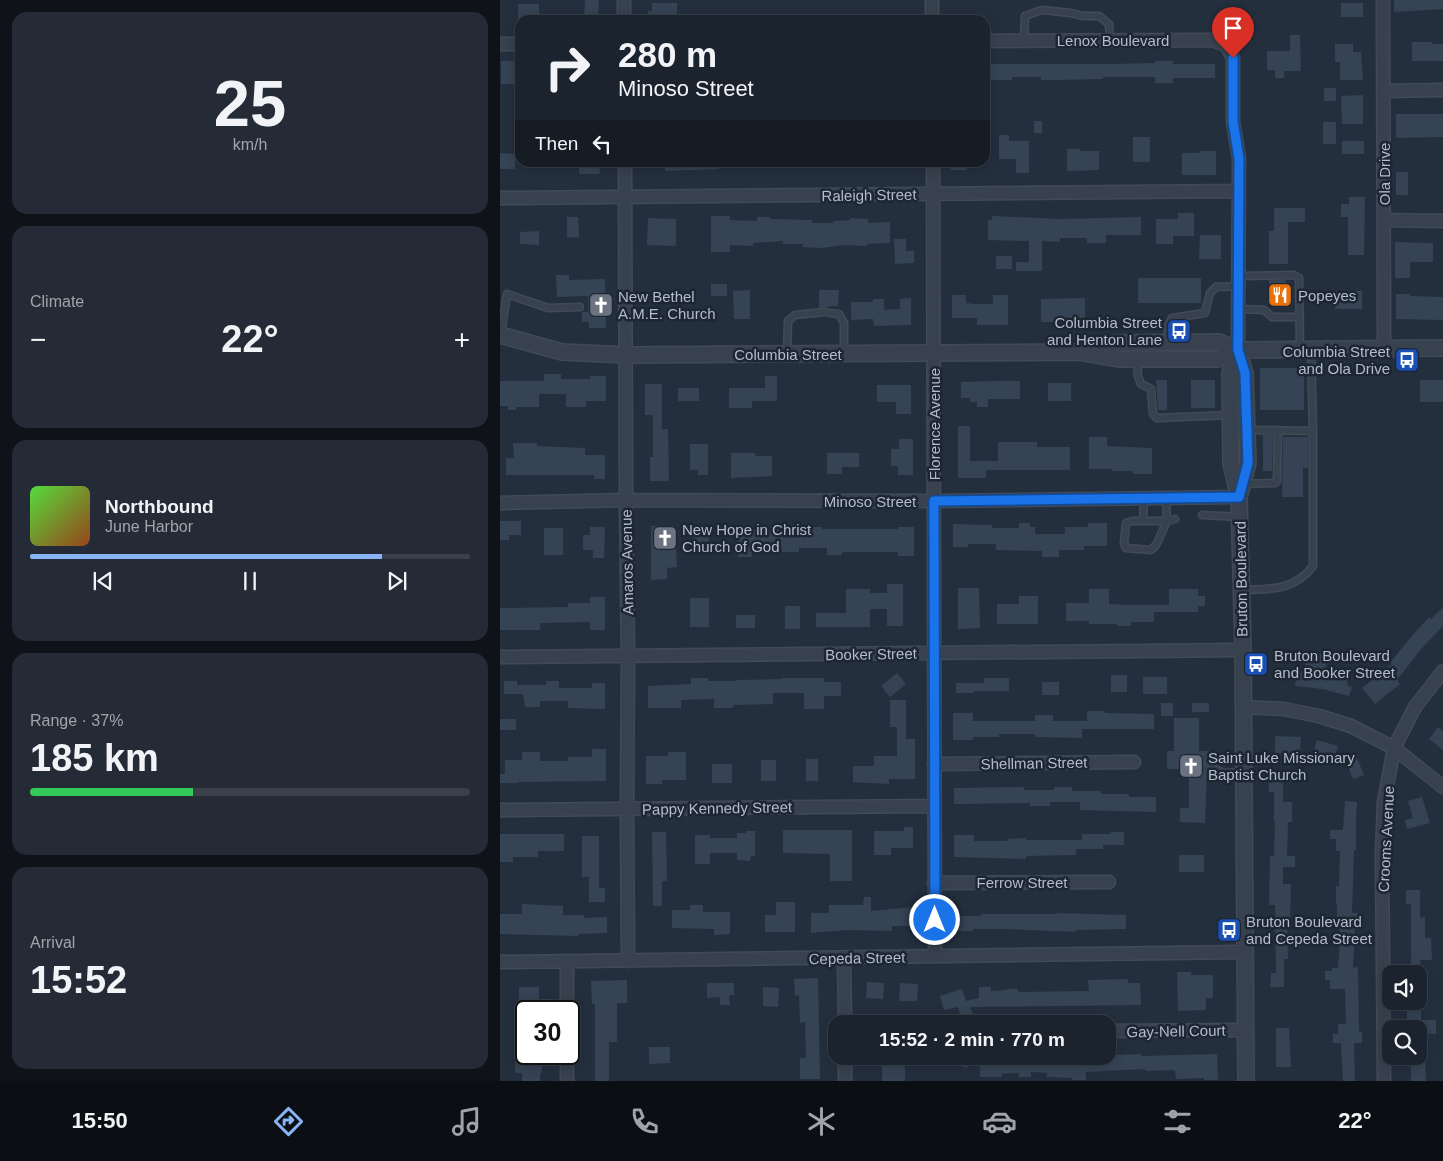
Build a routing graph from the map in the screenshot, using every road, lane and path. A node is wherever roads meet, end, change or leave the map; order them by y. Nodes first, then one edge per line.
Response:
1 (624, 0) edge
2 (932, 0) edge
3 (1383, 0) edge
4 (624, 15) edge
5 (932, 15) edge
6 (1024, 40) junction
7 (1110, 40) junction
8 (990, 41) edge
9 (500, 44) edge
10 (515, 44) edge
11 (1384, 90) junction
12 (1443, 90) edge
13 (625, 167) edge
14 (933, 167) edge
15 (1238, 191) junction
16 (933, 194) junction
17 (625, 197) junction
18 (500, 198) edge
19 (1384, 220) junction
20 (1443, 221) edge
21 (1238, 281) junction
22 (580, 307) dead end
23 (1238, 309) junction
24 (1300, 317) junction
25 (500, 336) edge
26 (1168, 342) junction
27 (1384, 348) junction
28 (1443, 348) edge
29 (1238, 350) junction
30 (1306, 350) junction
31 (934, 352) junction
32 (1078, 352) junction
33 (844, 353) junction
34 (787, 354) junction
35 (626, 355) junction
36 (1137, 359) junction
37 (1230, 415) junction
38 (1247, 430) junction
39 (1278, 430) junction
40 (1313, 431) junction
41 (1241, 490) junction
42 (1144, 498) junction
43 (1166, 498) junction
44 (626, 500) junction
45 (934, 501) junction
46 (500, 502) edge
47 (1202, 515) dead end
48 (1240, 517) junction
49 (1175, 519) dead end
50 (1143, 521) junction
51 (1167, 521) junction
52 (1242, 590) junction
53 (1243, 650) junction
54 (935, 653) junction
55 (500, 657) edge
56 (628, 657) junction
57 (1443, 671) edge
58 (1243, 708) junction
59 (1394, 748) junction
60 (1134, 762) dead end
61 (934, 764) junction
62 (1213, 768) dead end
63 (1243, 772) junction
64 (1443, 787) edge
65 (934, 806) junction
66 (500, 810) edge
67 (627, 810) junction
68 (1109, 882) dead end
69 (934, 883) junction
70 (1244, 952) junction
71 (935, 956) junction
72 (844, 958) junction
73 (628, 961) junction
74 (500, 962) edge
75 (567, 962) junction
76 (567, 1000) edge
77 (845, 1015) edge
78 (1246, 1030) junction
79 (1116, 1032) edge
80 (567, 1065) edge
81 (845, 1065) edge
82 (567, 1081) edge
83 (845, 1081) edge
84 (1246, 1081) edge
85 (1384, 1081) edge

1 - 4 street
2 - 5 street
3 - 11 street, Ola Drive
6 - 7 street, Lenox Boulevard
6 - 7 lane
6 - 8 street, Lenox Boulevard
7 - 15 street, Lenox Boulevard
9 - 10 street
11 - 12 street
11 - 19 street, Ola Drive
13 - 17 street, Amaros Avenue
14 - 16 street, Florence Avenue
15 - 16 street, Raleigh Street
15 - 21 street
16 - 17 street, Raleigh Street
16 - 31 street, Florence Avenue
17 - 18 street, Raleigh Street
17 - 35 street, Amaros Avenue
19 - 20 street
19 - 27 street, Ola Drive
21 - 23 street
21 - 24 lane
21 - 26 lane
22 - 25 lane
23 - 24 lane
23 - 29 street
24 - 30 lane
25 - 35 street, Columbia Street
26 - 29 street, Columbia Street
26 - 32 street, Columbia Street
27 - 28 street, Columbia Street
27 - 30 street, Columbia Street
29 - 30 street, Columbia Street
29 - 36 street, Columbia Street
29 - 37 street, Bruton Boulevard
29 - 38 street, Bruton Boulevard
30 - 40 lane
31 - 32 street, Columbia Street
31 - 33 street, Columbia Street
31 - 45 street, Florence Avenue
32 - 36 street, Columbia Street
33 - 34 street, Columbia Street
33 - 34 lane
34 - 35 street, Columbia Street
35 - 44 street, Amaros Avenue
36 - 37 lane
37 - 41 street, Bruton Boulevard
38 - 39 lane
38 - 41 street, Bruton Boulevard
39 - 40 lane
39 - 41 lane
40 - 52 lane
41 - 43 street, Minoso Street
41 - 48 street, Bruton Boulevard
42 - 43 street, Minoso Street
42 - 45 street, Minoso Street
42 - 50 lane
43 - 51 lane
44 - 45 street, Minoso Street
44 - 46 street, Minoso Street
44 - 56 street, Amaros Avenue
45 - 54 street, Florence Avenue
47 - 48 lane
48 - 52 street, Bruton Boulevard
49 - 51 lane
50 - 51 lane
50 - 51 lane
52 - 53 street, Bruton Boulevard
53 - 54 street, Booker Street
53 - 58 street, Bruton Boulevard
54 - 56 street, Booker Street
54 - 61 street, Florence Avenue
55 - 56 street, Booker Street
56 - 67 street, Amaros Avenue
57 - 59 street, Crooms Avenue
58 - 59 street
58 - 63 street, Bruton Boulevard
59 - 64 street
59 - 85 street, Crooms Avenue
60 - 61 street, Shellman Street
61 - 65 street, Florence Avenue
62 - 63 lane
63 - 70 street, Bruton Boulevard
65 - 67 street, Pappy Kennedy Street
65 - 69 street, Florence Avenue
66 - 67 street, Pappy Kennedy Street
67 - 73 street, Amaros Avenue
68 - 69 street, Ferrow Street
69 - 71 street, Florence Avenue
70 - 71 street, Cepeda Street
70 - 78 street, Bruton Boulevard
71 - 72 street, Cepeda Street
72 - 73 street, Cepeda Street
72 - 77 street
73 - 75 street, Cepeda Street
74 - 75 street, Cepeda Street
75 - 76 street
78 - 79 street, Gay-Nell Court
78 - 84 street, Bruton Boulevard
80 - 82 street
81 - 83 street

